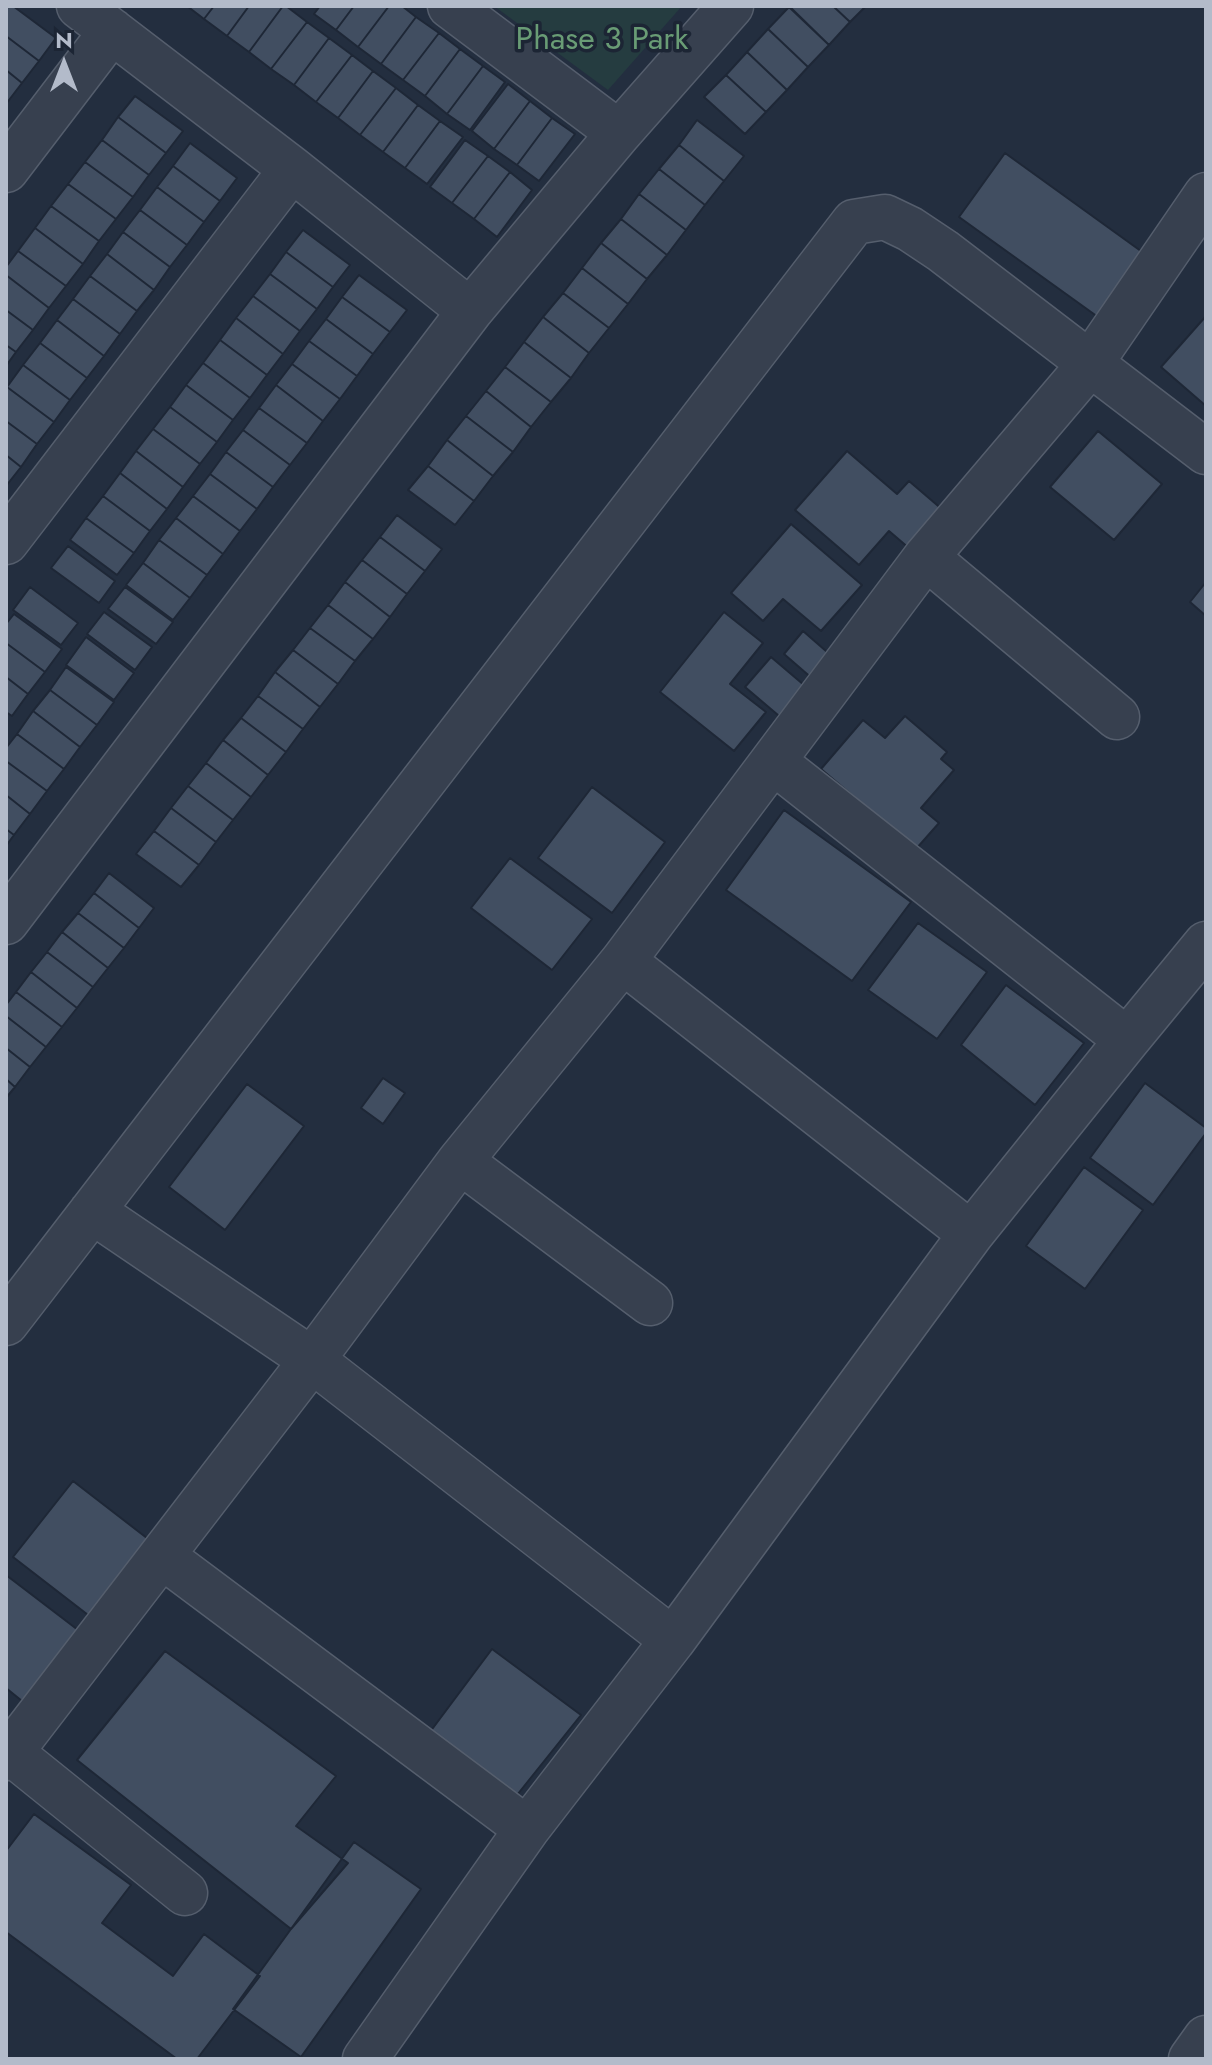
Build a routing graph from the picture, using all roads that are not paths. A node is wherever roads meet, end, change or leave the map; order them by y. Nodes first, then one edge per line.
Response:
1 (450, 6) edge
2 (731, 6) edge
3 (96, 19) edge
4 (619, 133) junction
5 (292, 169) junction
6 (6, 170) edge
7 (1206, 195) edge
8 (470, 311) junction
9 (1090, 364) junction
10 (1206, 452) edge
11 (6, 542) edge
12 (926, 557) junction
13 (1117, 717) dead end
14 (774, 762) junction
15 (6, 922) edge
16 (1206, 944) edge
17 (623, 961) junction
18 (1127, 1040) junction
19 (460, 1161) junction
20 (92, 1211) junction
21 (971, 1234) junction
22 (650, 1303) dead end
23 (6, 1323) edge
24 (312, 1360) junction
25 (162, 1556) junction
26 (673, 1640) junction
27 (8, 1755) edge
28 (527, 1829) junction
29 (185, 1893) dead end
30 (1206, 2038) edge
31 (365, 2059) edge
32 (1191, 2059) edge

1 - 4 street
2 - 4 street
3 - 5 street
3 - 6 street
4 - 8 street
5 - 8 street
5 - 11 street
7 - 9 street
8 - 15 street
9 - 10 street
9 - 12 street
9 - 20 street
12 - 13 street
12 - 14 street
14 - 17 street
14 - 18 street
16 - 18 street
17 - 19 street
17 - 21 street
18 - 21 street
19 - 22 street
19 - 24 street
20 - 23 street
20 - 24 street
21 - 26 street
24 - 25 street
24 - 26 street
25 - 27 street
25 - 28 street
26 - 28 street
27 - 29 street
28 - 31 street
30 - 32 street

